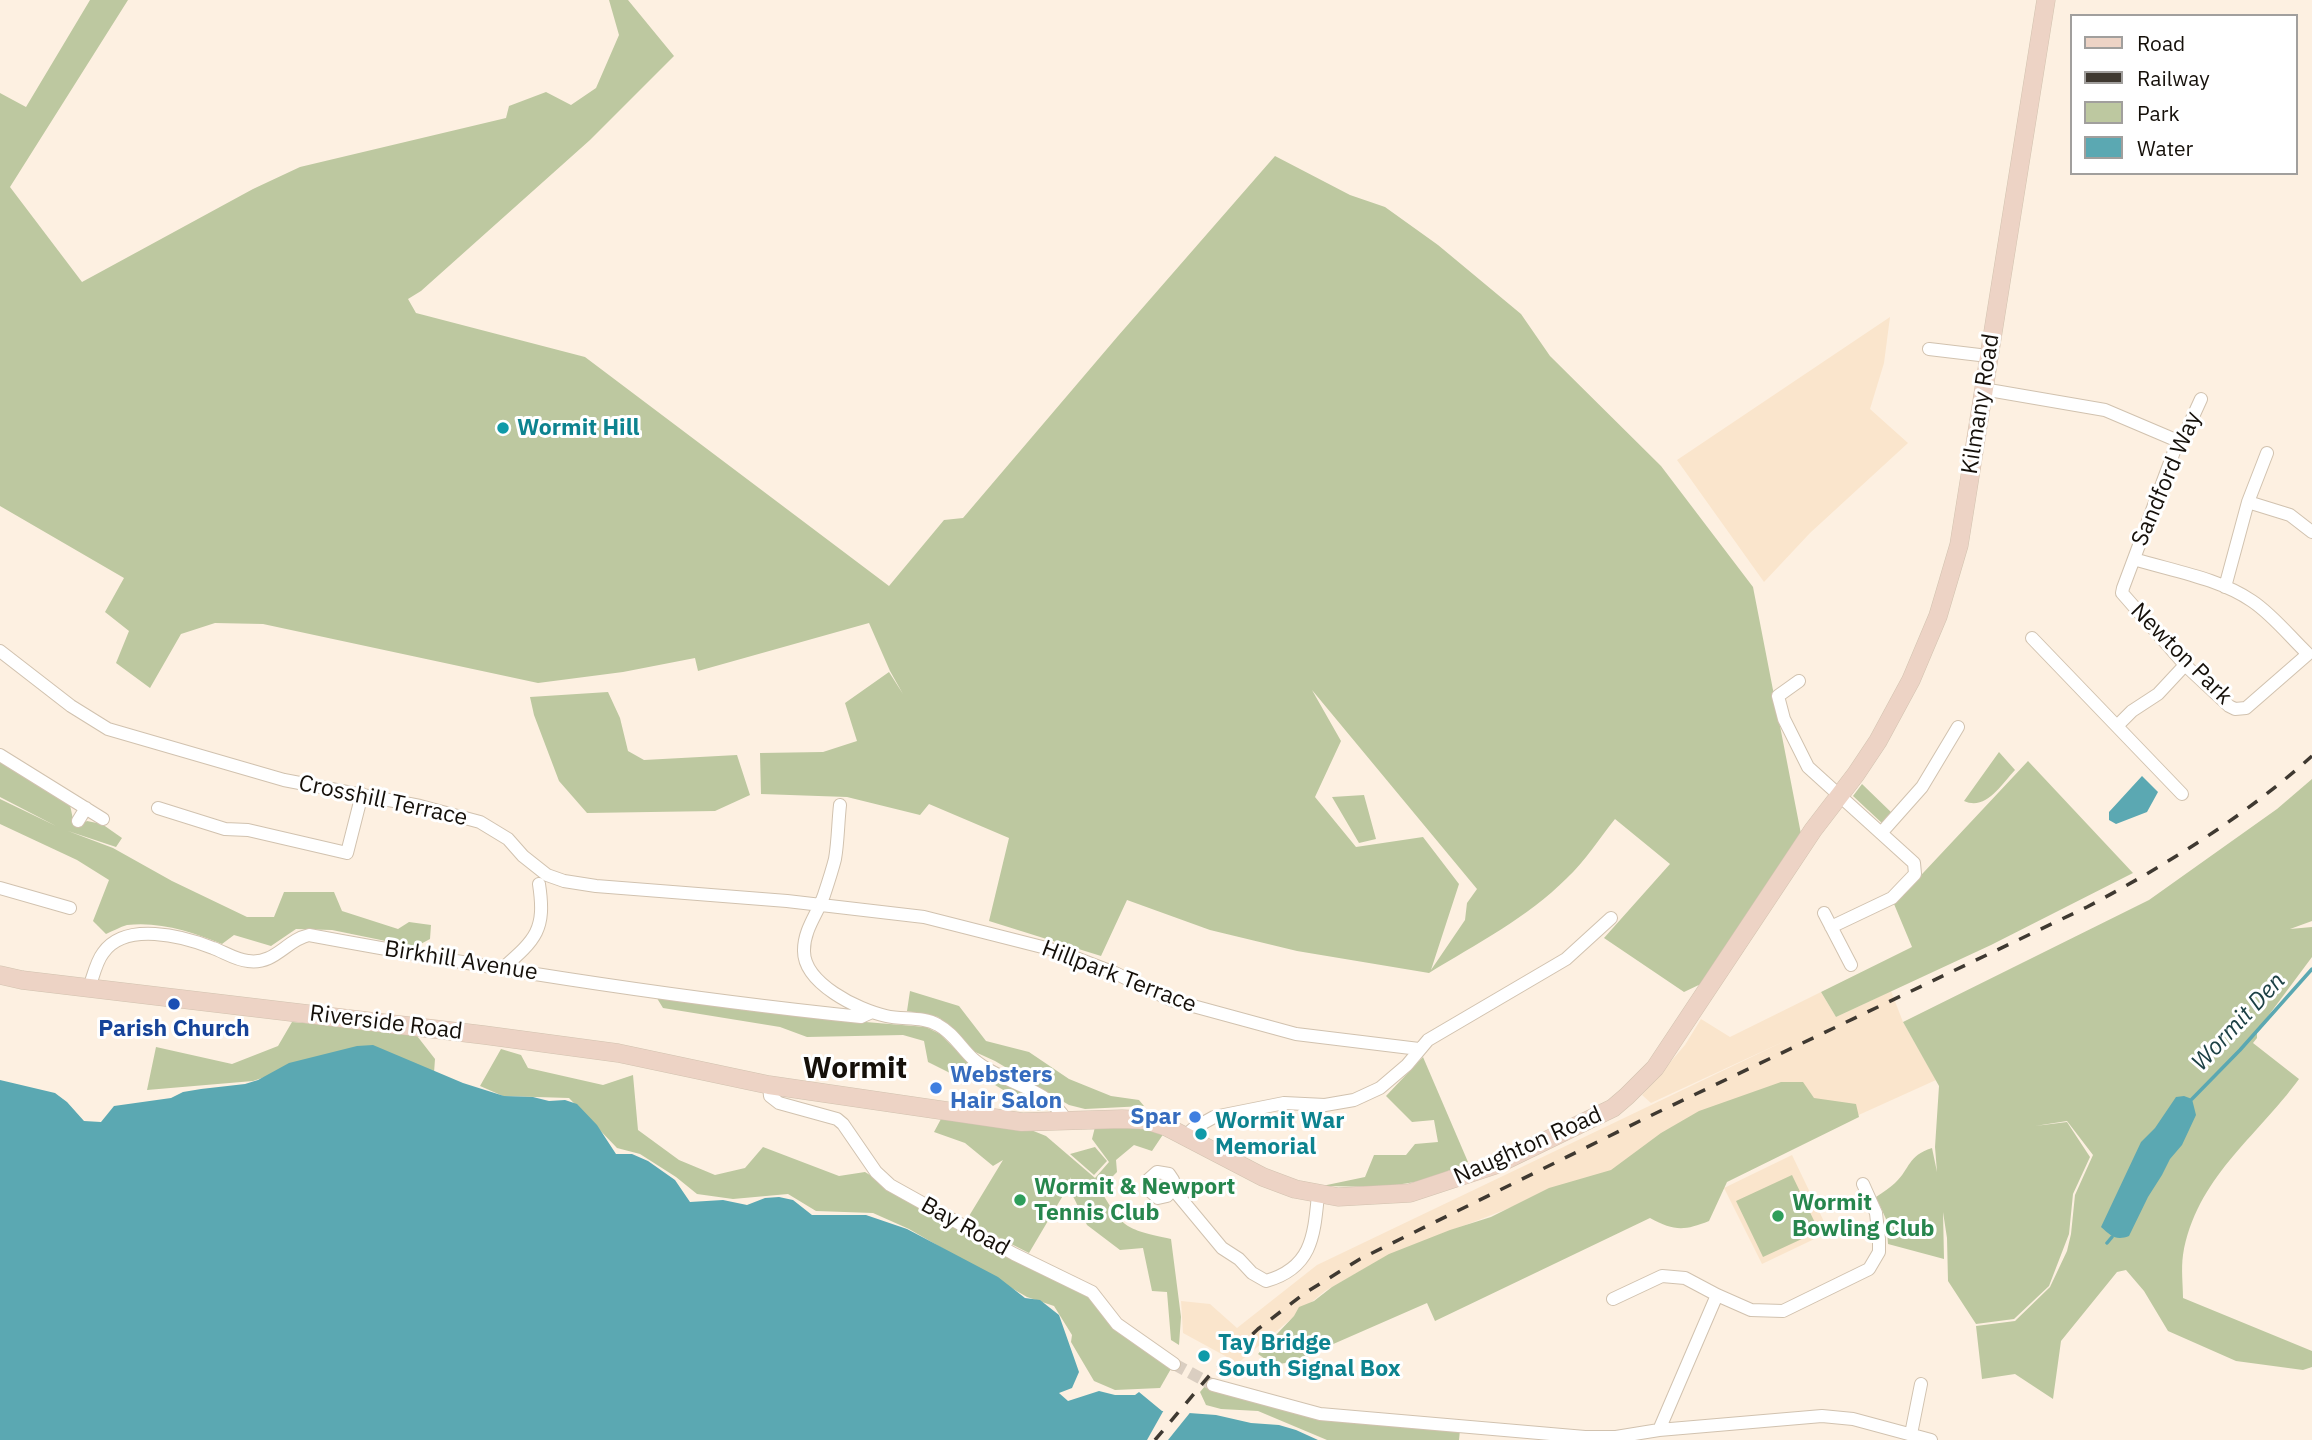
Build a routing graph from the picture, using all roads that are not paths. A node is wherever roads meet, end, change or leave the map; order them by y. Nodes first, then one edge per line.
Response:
1 (2046, 0) edge
2 (1929, 349) dead end
3 (1988, 356) junction
4 (1983, 389) junction
5 (2201, 399) dead end
6 (2178, 441) junction
7 (2267, 453) dead end
8 (2248, 502) junction
9 (2312, 532) edge
10 (2134, 559) junction
11 (2225, 587) junction
12 (2032, 638) dead end
13 (0, 651) edge
14 (2310, 652) edge
15 (2185, 665) junction
16 (1799, 681) dead end
17 (2117, 726) junction
18 (1958, 727) dead end
19 (0, 755) edge
20 (1843, 790) junction
21 (362, 794) junction
22 (2182, 794) dead end
23 (840, 805) dead end
24 (86, 808) junction
25 (158, 808) dead end
26 (103, 819) dead end
27 (78, 821) dead end
28 (1882, 832) junction
29 (539, 884) dead end
30 (0, 888) edge
31 (819, 906) junction
32 (69, 908) dead end
33 (1824, 913) dead end
34 (1611, 918) dead end
35 (1831, 927) junction
36 (1852, 965) dead end
37 (503, 968) junction
38 (0, 975) edge
39 (89, 988) junction
40 (872, 1012) junction
41 (1419, 1049) junction
42 (769, 1085) junction
43 (1058, 1120) junction
44 (1185, 1136) junction
45 (1863, 1184) dead end
46 (1173, 1189) dead end
47 (1318, 1195) junction
48 (1717, 1295) junction
49 (1613, 1299) dead end
50 (1174, 1364) tunnel mouth
51 (1921, 1384) dead end
52 (1213, 1385) tunnel mouth
53 (1658, 1430) junction
54 (1911, 1434) junction
55 (1931, 1440) edge

1 - 3 main road, Kilmany Road
2 - 3 street
3 - 4 main road, Kilmany Road
4 - 6 street
4 - 20 main road, Kilmany Road
5 - 6 street, Sandford Way
6 - 10 street, Sandford Way
7 - 8 street
8 - 9 street
8 - 11 street
10 - 11 street, Newton Park
10 - 15 street, Newton Park
11 - 14 street, Newton Park
12 - 17 street
13 - 21 street, Crosshill Terrace
14 - 15 street, Newton Park
15 - 17 street
16 - 20 street
17 - 22 street
18 - 28 street
19 - 24 street
20 - 28 street
20 - 47 main road, Naughton Road
21 - 25 street
21 - 31 street, Crosshill Terrace
23 - 31 street
24 - 26 street
24 - 27 street
28 - 35 street
29 - 37 street
30 - 32 street
31 - 40 street
31 - 41 street, Hillpark Terrace
33 - 35 street
34 - 41 street
35 - 36 street
37 - 39 street, Birkhill Avenue
37 - 40 street, Birkhill Avenue
38 - 39 main road, Riverside Road
39 - 42 main road, Riverside Road
40 - 43 street
41 - 44 street
42 - 43 main road, Naughton Road
42 - 50 street, Bay Road
43 - 44 main road, Naughton Road
44 - 47 main road, Naughton Road
45 - 48 street
46 - 47 street
48 - 49 street
48 - 53 street
51 - 54 street
52 - 53 street
53 - 54 street
54 - 55 street

